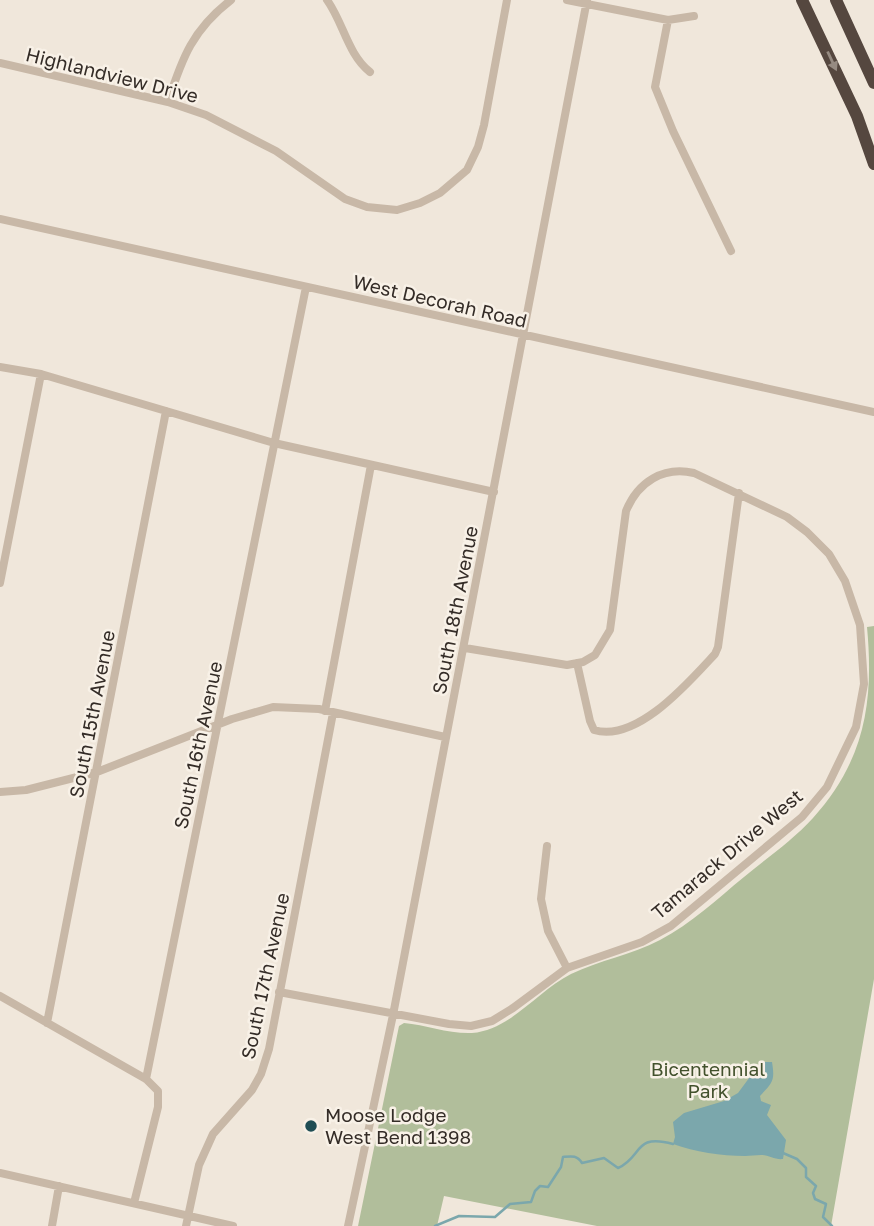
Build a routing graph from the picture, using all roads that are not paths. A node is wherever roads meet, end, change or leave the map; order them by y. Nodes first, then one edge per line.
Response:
1 (230, 0) edge
2 (327, 0) edge
3 (507, 0) edge
4 (567, 0) edge
5 (802, 0) edge
6 (836, 0) edge
7 (587, 2) edge
8 (694, 16) dead end
9 (668, 20) junction
10 (0, 63) edge
11 (370, 72) dead end
12 (874, 83) edge
13 (168, 102) junction
14 (874, 164) edge
15 (0, 219) edge
16 (731, 251) dead end
17 (306, 287) junction
18 (524, 336) junction
19 (0, 366) edge
20 (41, 374) junction
21 (166, 411) junction
22 (874, 412) edge
23 (274, 443) junction
24 (371, 465) junction
25 (494, 492) junction
26 (739, 493) junction
27 (0, 583) edge
28 (465, 648) junction
29 (578, 663) junction
30 (329, 712) junction
31 (218, 725) junction
32 (445, 737) junction
33 (97, 772) junction
34 (0, 792) edge
35 (547, 846) dead end
36 (567, 968) junction
37 (279, 992) junction
38 (0, 996) edge
39 (393, 1015) junction
40 (47, 1023) junction
41 (146, 1079) junction
42 (0, 1173) edge
43 (59, 1186) junction
44 (134, 1203) junction
45 (188, 1216) junction
46 (52, 1226) edge
47 (186, 1226) edge
48 (233, 1226) edge
49 (348, 1226) edge

1 - 13 street
2 - 11 street
3 - 13 street, Highlandview Drive
4 - 7 street
5 -> 14 highway
6 - 12 highway
7 - 9 street
7 - 18 street, South 18th Avenue
8 - 9 street
9 - 16 street
10 - 13 street, Highlandview Drive
15 - 17 street, West Decorah Road
17 - 18 street, West Decorah Road
17 - 23 street, South 16th Avenue
18 - 22 street, West Decorah Road
18 - 25 street, South 18th Avenue
19 - 20 street
20 - 21 street
20 - 27 street
21 - 23 street
21 - 33 street, South 15th Avenue
23 - 24 street
23 - 31 street, South 16th Avenue
24 - 25 street
24 - 30 street, South 17th Avenue
25 - 28 street, South 18th Avenue
26 - 29 street, Tamarack Drive West
26 - 29 street
26 - 36 street, Tamarack Drive West
28 - 29 street
28 - 32 street, South 18th Avenue
30 - 31 street
30 - 32 street
30 - 37 street, South 17th Avenue
31 - 33 street
31 - 41 street, South 16th Avenue
32 - 39 street, South 18th Avenue
33 - 34 street
33 - 40 street, South 15th Avenue
35 - 36 street
36 - 39 street, Tamarack Drive West
37 - 39 street, Tamarack Drive West
37 - 45 street, South 17th Avenue
38 - 40 street
39 - 49 street, South 18th Avenue
40 - 41 street
41 - 44 street
42 - 43 street
43 - 44 street
43 - 46 street
44 - 45 street
45 - 47 street, South 17th Avenue
45 - 48 street

